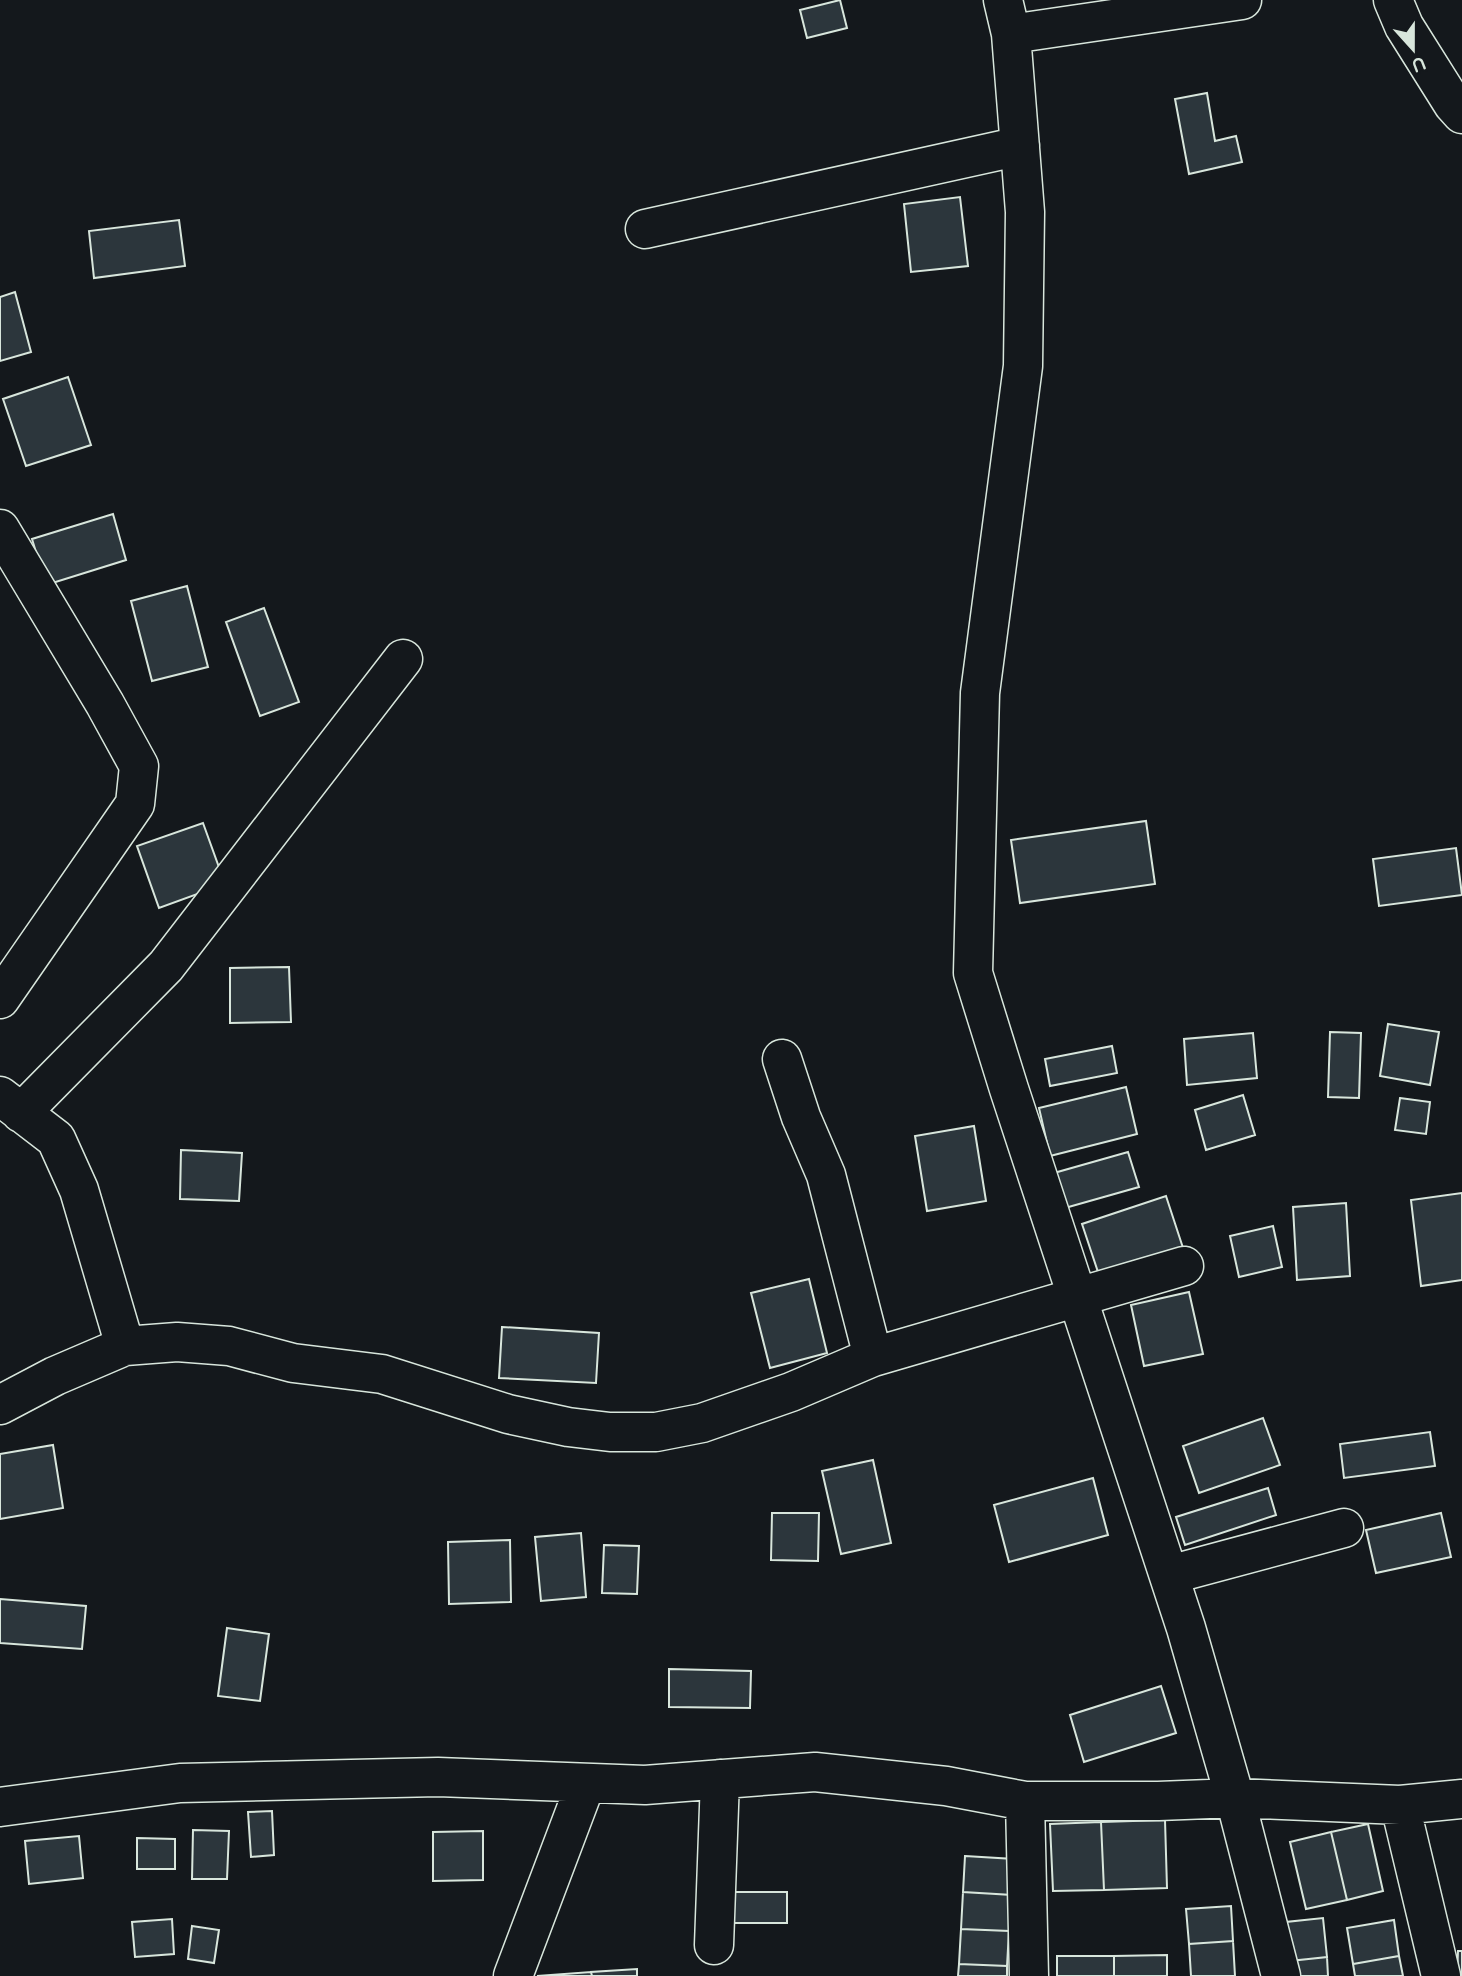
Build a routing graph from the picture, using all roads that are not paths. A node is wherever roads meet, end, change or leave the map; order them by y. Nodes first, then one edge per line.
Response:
1 (1242, 0) edge
2 (1393, 0) edge
3 (1007, 17) edge
4 (1462, 114) edge
5 (1020, 146) junction
6 (645, 229) dead end
7 (0, 529) edge
8 (403, 659) dead end
9 (0, 999) edge
10 (782, 1059) dead end
11 (11, 1105) edge
12 (1184, 1266) dead end
13 (1078, 1298) junction
14 (125, 1346) junction
15 (873, 1357) junction
16 (0, 1405) edge
17 (1344, 1528) dead end
18 (1169, 1575) junction
19 (720, 1779) junction
20 (586, 1783) junction
21 (1234, 1798) junction
22 (1462, 1799) edge
23 (1025, 1801) junction
24 (1400, 1805) junction
25 (0, 1807) edge
26 (714, 1945) dead end
27 (513, 1976) edge
28 (1030, 1976) edge
29 (1281, 1976) edge
30 (1441, 1976) edge

1 - 3 street
2 - 4 street
3 - 5 street
5 - 6 street
5 - 13 street
7 - 9 street
8 - 11 street
10 - 15 street
11 - 14 street
12 - 13 street
13 - 15 street
13 - 18 street
14 - 15 street
14 - 16 street
17 - 18 street
18 - 21 street
19 - 20 street
19 - 23 street
19 - 26 street
20 - 25 street
20 - 27 street
21 - 23 street
21 - 24 street
21 - 29 street
22 - 24 street
23 - 28 street
24 - 30 street

